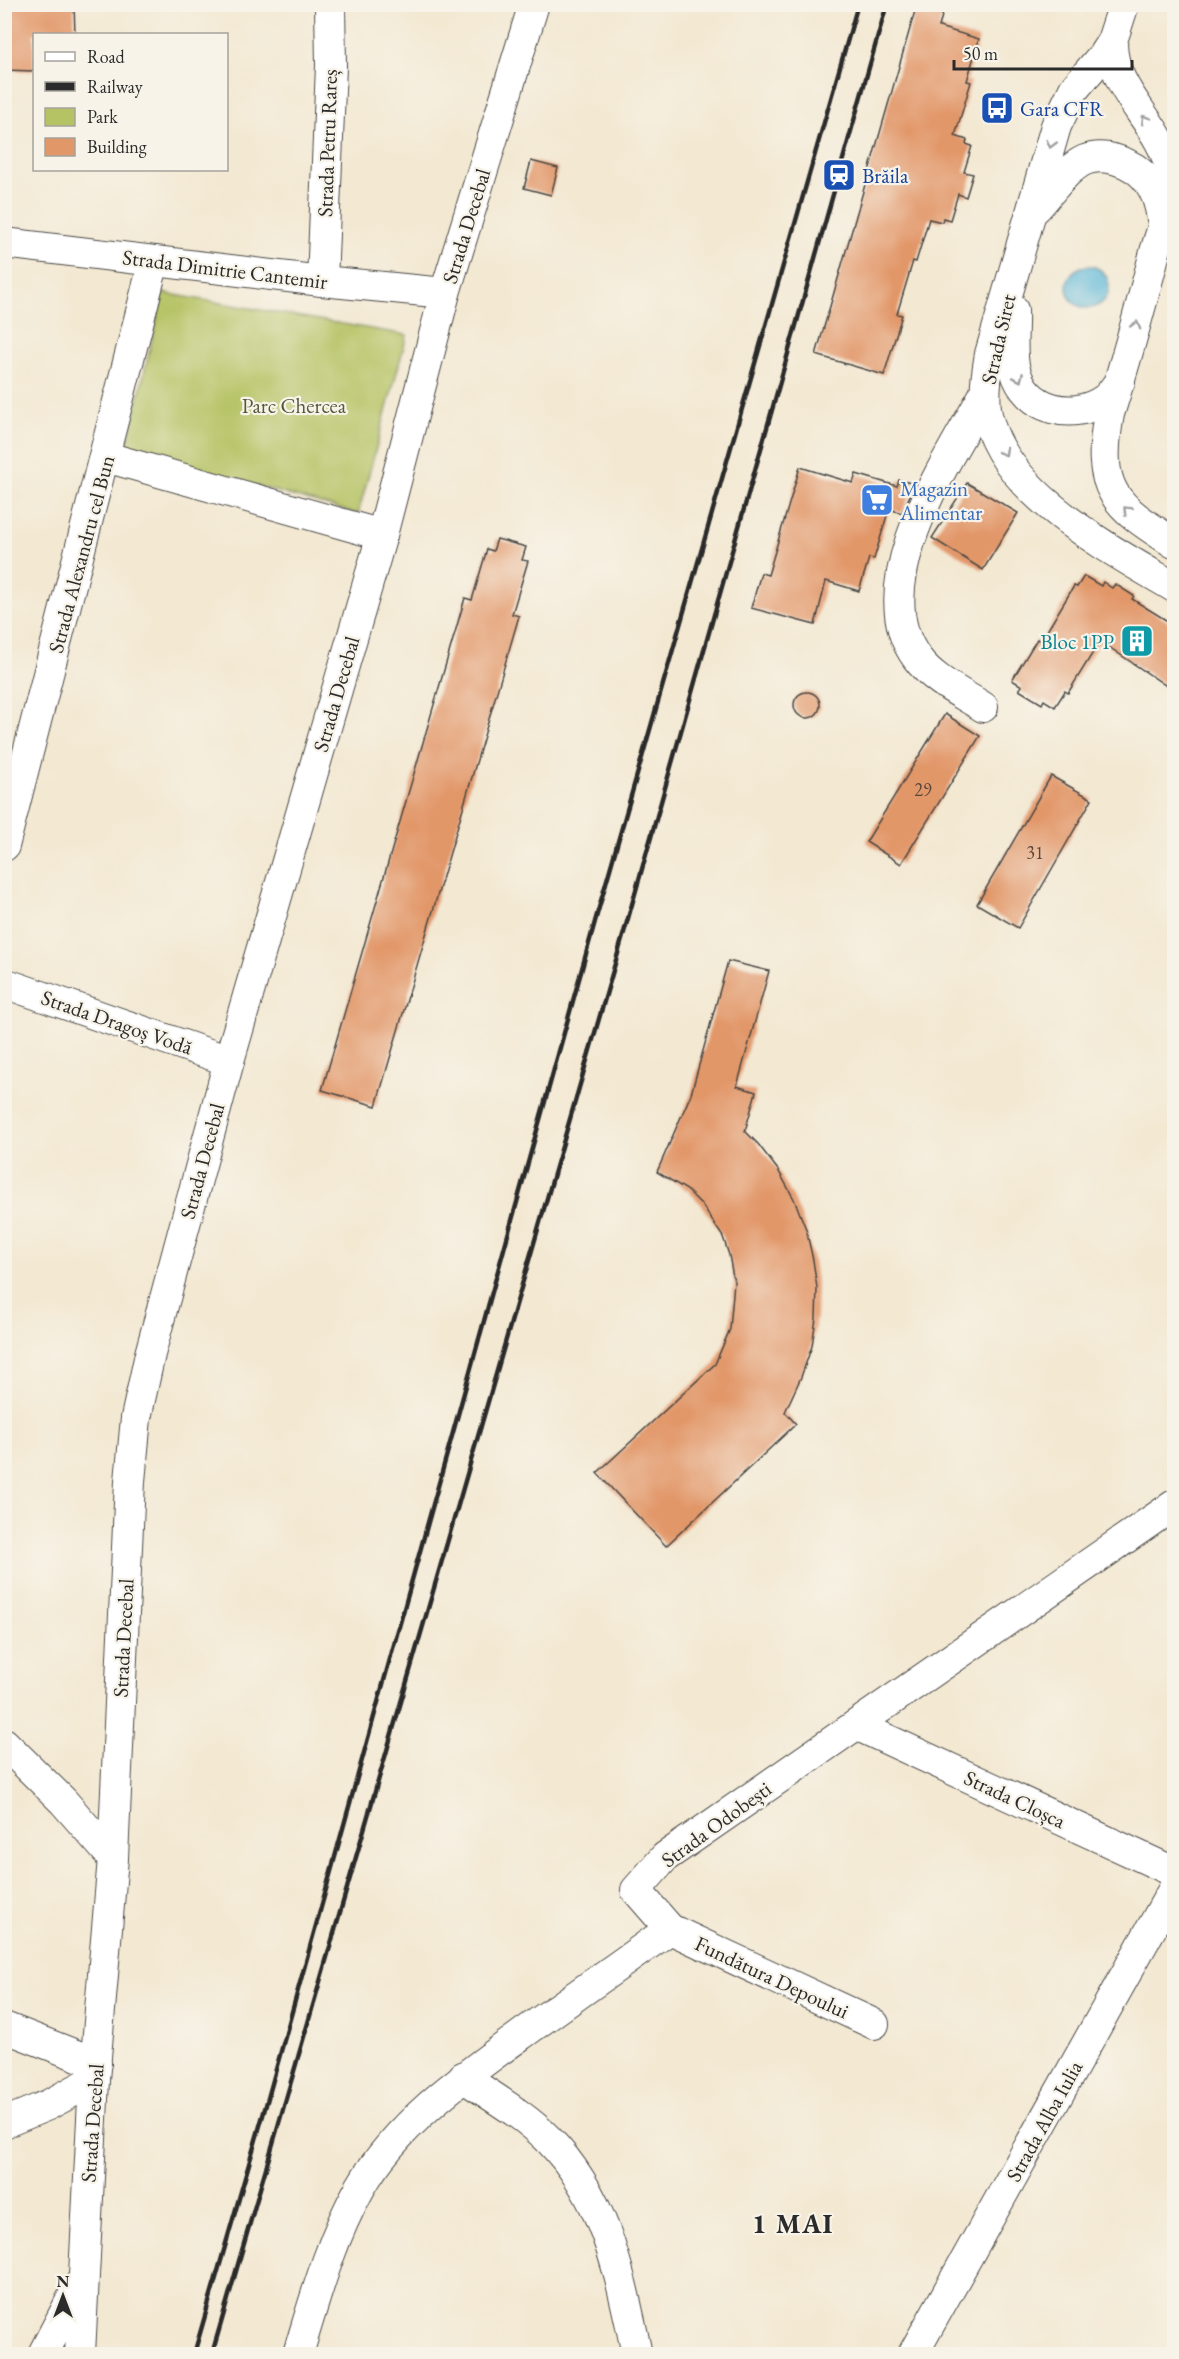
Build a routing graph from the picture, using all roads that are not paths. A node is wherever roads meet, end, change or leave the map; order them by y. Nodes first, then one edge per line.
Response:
1 (330, 4) edge
2 (534, 4) edge
3 (1124, 4) edge
4 (1112, 41) junction
5 (1032, 213) junction
6 (1163, 225) junction
7 (4, 243) edge
8 (154, 261) junction
9 (1013, 279) junction
10 (322, 280) junction
11 (445, 293) junction
12 (1120, 381) junction
13 (985, 393) junction
14 (106, 457) junction
15 (382, 535) junction
16 (1174, 543) edge
17 (1174, 587) edge
18 (983, 706) dead end
19 (4, 846) edge
20 (4, 983) edge
21 (229, 1061) junction
22 (1174, 1505) edge
23 (856, 1725) junction
24 (4, 1743) edge
25 (113, 1858) junction
26 (1174, 1872) edge
27 (1174, 1888) edge
28 (670, 1929) junction
29 (874, 2024) dead end
30 (4, 2027) edge
31 (95, 2072) junction
32 (463, 2077) junction
33 (4, 2123) edge
34 (82, 2277) junction
35 (43, 2355) edge
36 (80, 2355) edge
37 (298, 2355) edge
38 (637, 2355) edge
39 (913, 2355) edge

1 - 10 street, Strada Petru Rareș
2 - 11 street, Strada Decebal
3 - 4 street, Strada Siret
4 -> 5 street, Strada Siret
6 -> 4 street
5 - 6 street, Strada Siret
5 - 9 street, Strada Siret
12 -> 6 street
7 - 8 street, Strada Dimitrie Cantemir
8 - 10 street, Strada Dimitrie Cantemir
8 - 14 street, Strada Alexandru cel Bun
9 -> 12 street, Strada Siret
9 - 13 street, Strada Siret
10 - 11 street, Strada Dimitrie Cantemir
11 - 15 street, Strada Decebal
16 -> 12 street
13 -> 17 street, Strada Siret
13 - 18 street
14 - 15 street
14 - 19 street, Strada Alexandru cel Bun
15 - 21 street, Strada Decebal
20 - 21 street, Strada Dragoș Vodă
21 - 25 street, Strada Decebal
22 - 23 street, Strada Odobești
23 - 26 street, Strada Cloșca
23 - 28 street, Strada Odobești
24 - 25 street
25 - 31 street, Strada Decebal
27 - 39 street, Strada Alba Iulia
28 - 29 street, Fundătura Depoului
28 - 32 street
30 - 31 street
31 - 33 street
31 - 34 street, Strada Decebal
32 - 37 street
32 - 38 street
34 - 35 street
34 - 36 street, Strada Decebal

